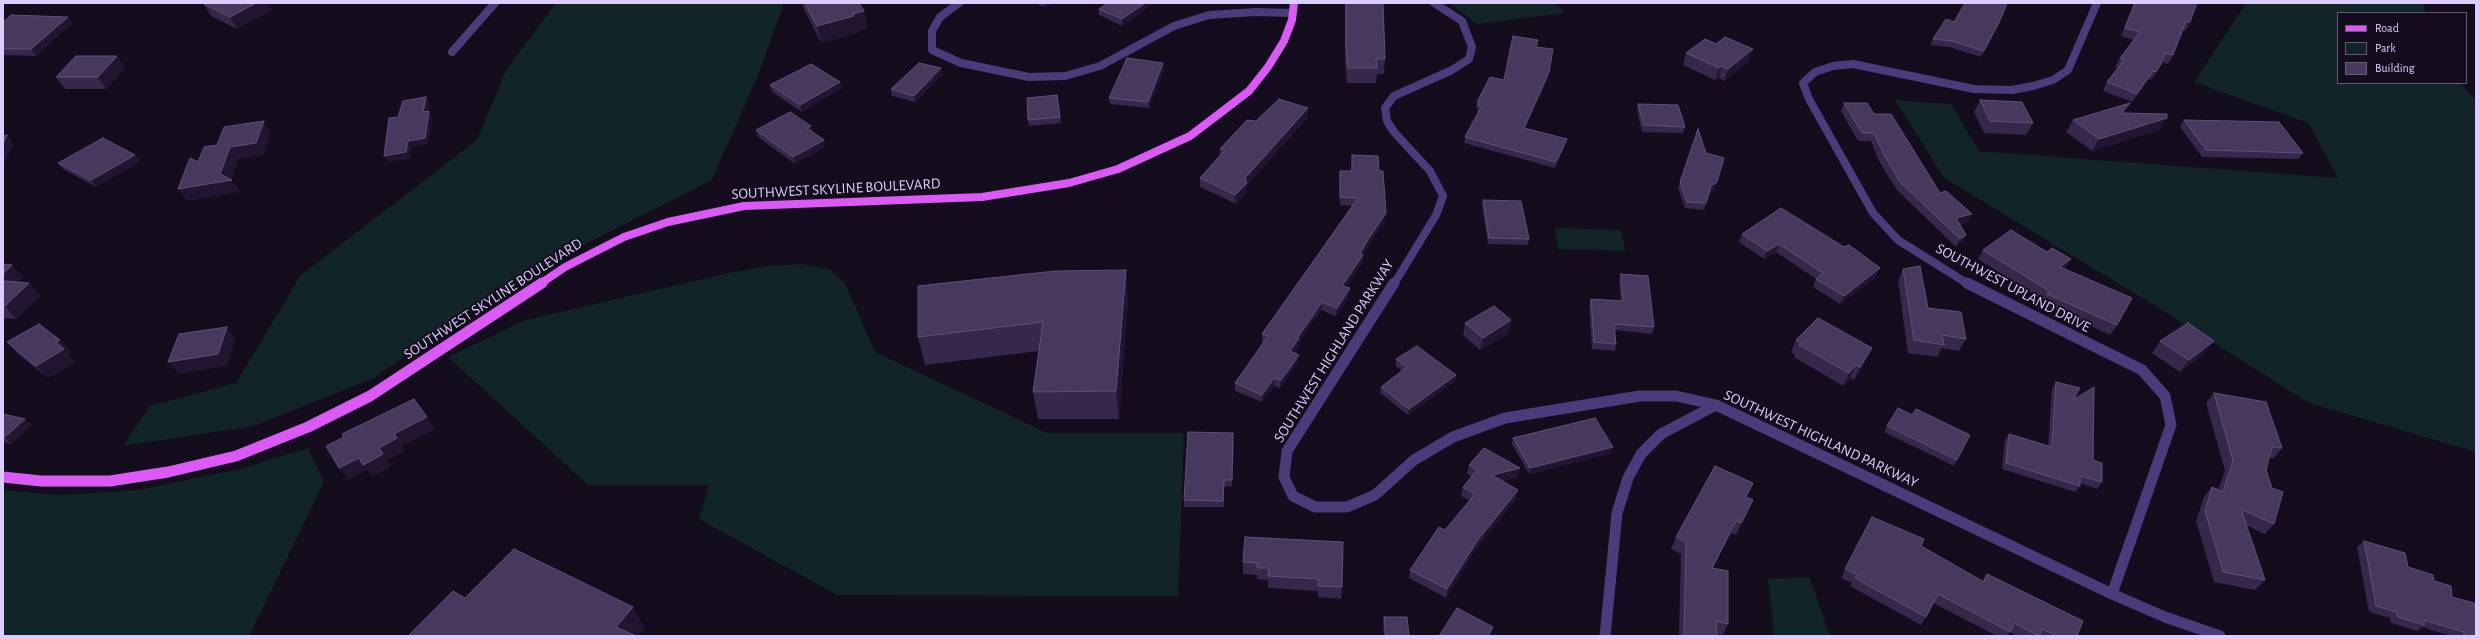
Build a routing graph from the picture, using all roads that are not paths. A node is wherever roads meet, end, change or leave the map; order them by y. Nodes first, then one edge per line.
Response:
1 (495, 3) edge
2 (959, 3) edge
3 (1294, 3) edge
4 (1434, 3) edge
5 (2097, 3) edge
6 (1293, 13) junction
7 (452, 52) dead end
8 (1716, 405) junction
9 (3, 477) edge
10 (2112, 594) junction
11 (1605, 636) edge
12 (2220, 636) edge

1 - 7 street
2 - 6 street
3 - 6 main road, SOUTHWEST SKYLINE BOULEVARD
4 - 8 street, SOUTHWEST HIGHLAND PARKWAY
5 - 10 street, SOUTHWEST UPLAND DRIVE
6 - 9 main road, SOUTHWEST SKYLINE BOULEVARD
8 - 10 street, SOUTHWEST HIGHLAND PARKWAY
8 - 11 street
10 - 12 street, SOUTHWEST HIGHLAND PARKWAY

